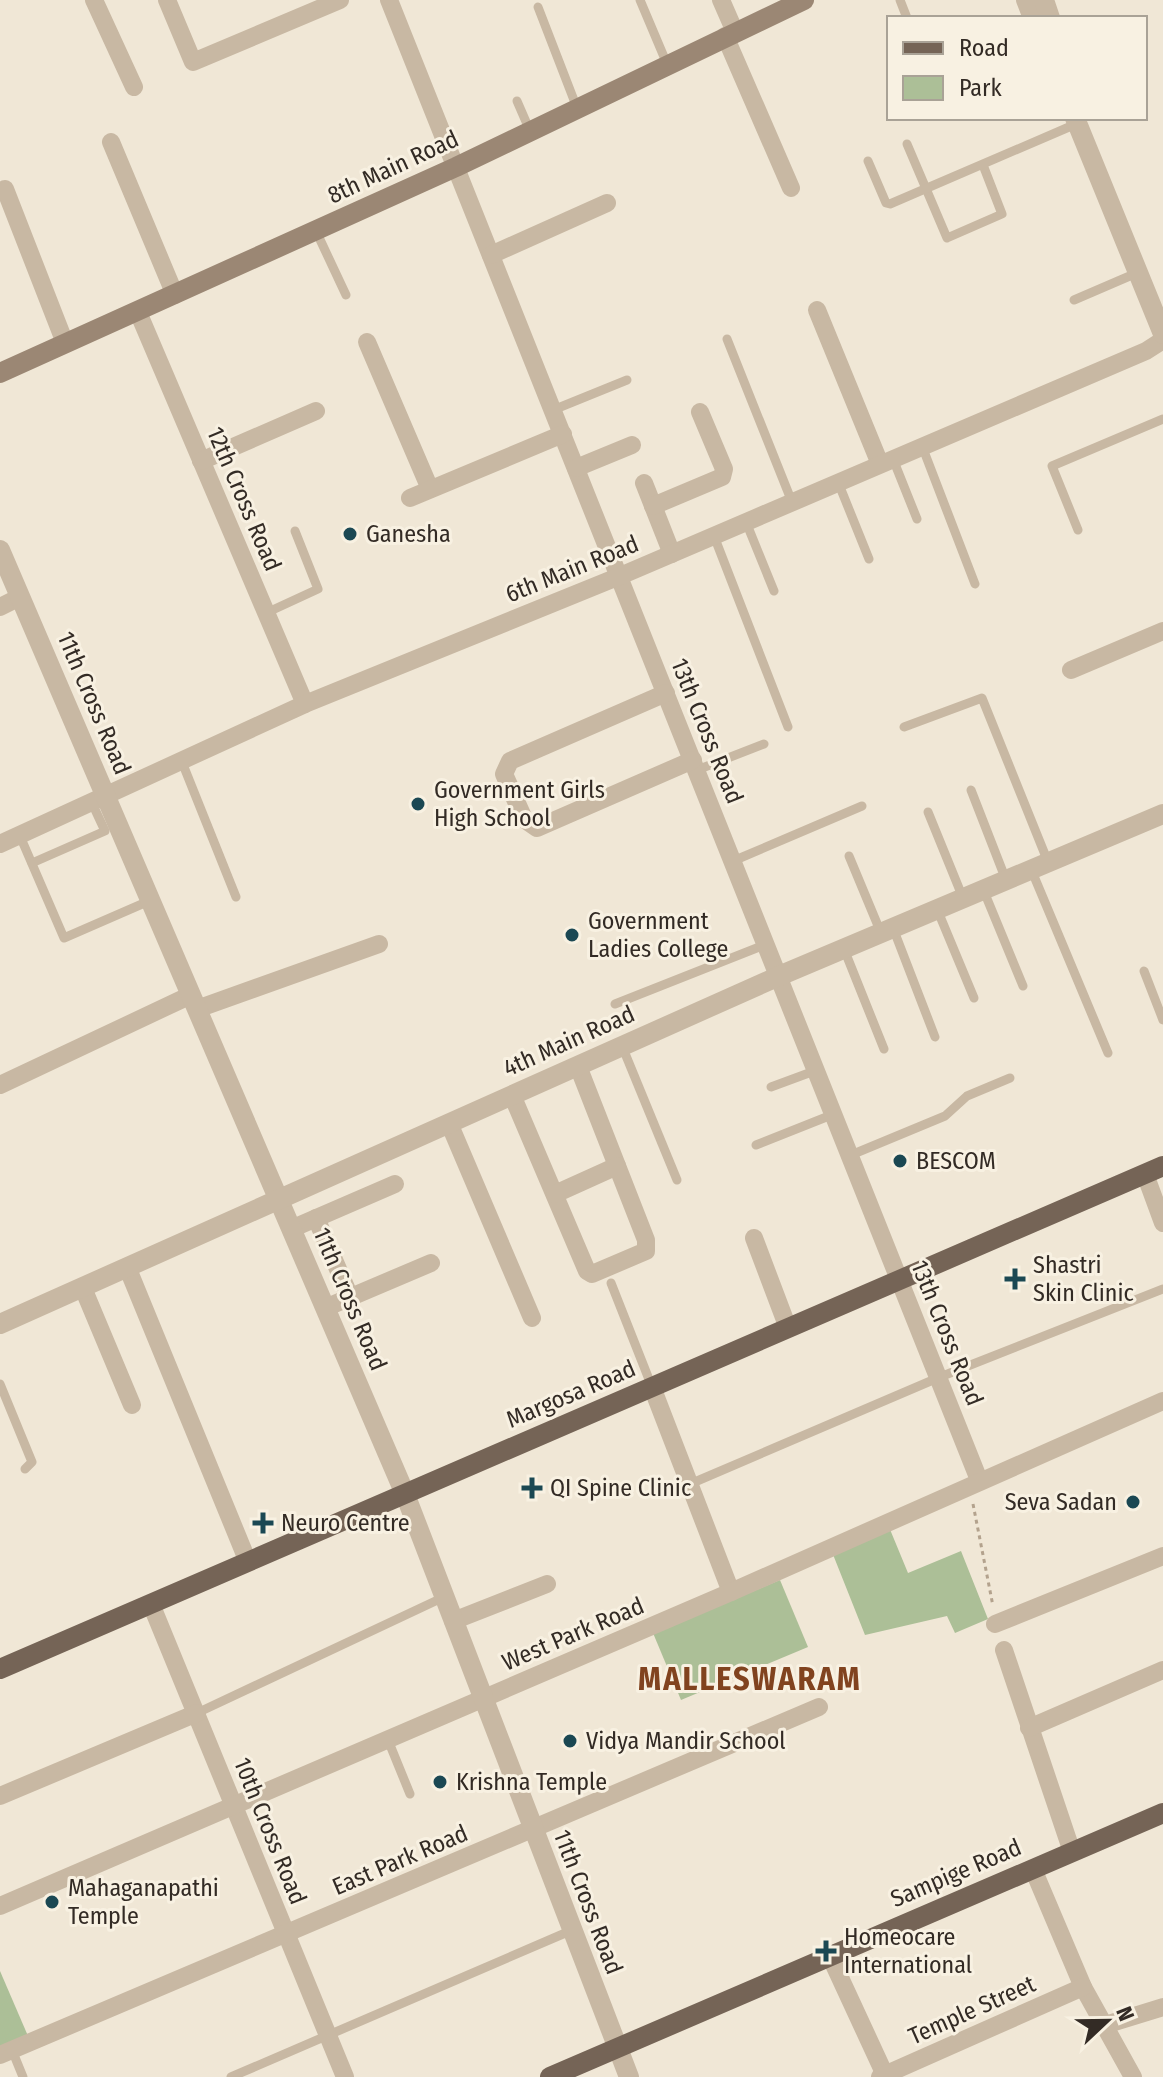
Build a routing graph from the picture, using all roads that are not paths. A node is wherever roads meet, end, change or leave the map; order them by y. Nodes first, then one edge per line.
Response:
1 (94, 0) edge
2 (167, 0) edge
3 (340, 0) edge
4 (389, 0) edge
5 (640, 0) edge
6 (721, 0) edge
7 (804, 0) edge
8 (538, 7) dead end
9 (730, 34) junction
10 (667, 64) junction
11 (134, 87) dead end
12 (517, 101) dead end
13 (577, 108) junction
14 (1078, 120) edge
15 (530, 131) junction
16 (111, 142) dead end
17 (907, 144) dead end
18 (868, 161) dead end
19 (983, 165) junction
20 (456, 167) junction
21 (791, 188) dead end
22 (5, 189) dead end
23 (926, 189) junction
24 (607, 203) dead end
25 (316, 231) junction
26 (491, 255) junction
27 (1139, 272) junction
28 (175, 295) junction
29 (346, 295) dead end
30 (1074, 300) dead end
31 (817, 310) dead end
32 (138, 312) junction
33 (1163, 337) edge
34 (727, 339) dead end
35 (367, 342) dead end
36 (65, 343) junction
37 (0, 373) edge
38 (627, 380) dead end
39 (553, 410) junction
40 (316, 411) dead end
41 (700, 412) dead end
42 (1163, 419) edge
43 (563, 434) junction
44 (632, 445) dead end
45 (922, 446) junction
46 (201, 461) junction
47 (887, 461) junction
48 (576, 468) junction
49 (838, 482) junction
50 (644, 483) dead end
51 (430, 489) junction
52 (410, 498) dead end
53 (792, 502) junction
54 (653, 506) junction
55 (917, 519) dead end
56 (746, 522) junction
57 (1078, 530) dead end
58 (295, 531) dead end
59 (714, 536) junction
60 (0, 550) edge
61 (672, 554) junction
62 (869, 559) dead end
63 (620, 576) junction
64 (975, 584) dead end
65 (774, 591) dead end
66 (20, 597) junction
67 (0, 607) edge
68 (266, 613) junction
69 (1163, 631) edge
70 (1071, 670) dead end
71 (666, 693) junction
72 (305, 704) junction
73 (788, 727) dead end
74 (904, 727) dead end
75 (764, 744) dead end
76 (182, 762) junction
77 (695, 765) junction
78 (971, 790) dead end
79 (99, 800) junction
80 (862, 806) dead end
81 (928, 812) dead end
82 (1163, 814) edge
83 (20, 836) junction
84 (0, 844) edge
85 (849, 856) dead end
86 (733, 861) junction
87 (32, 863) junction
88 (1040, 866) junction
89 (1006, 880) junction
90 (983, 889) junction
91 (236, 897) dead end
92 (963, 898) junction
93 (150, 900) junction
94 (937, 909) junction
95 (887, 930) junction
96 (379, 944) dead end
97 (767, 944) junction
98 (844, 949) junction
99 (1144, 971) dead end
100 (779, 976) junction
101 (1023, 986) dead end
102 (974, 998) dead end
103 (194, 1002) junction
104 (615, 1004) dead end
105 (1163, 1020) edge
106 (935, 1037) dead end
107 (622, 1046) junction
108 (884, 1049) dead end
109 (1108, 1053) dead end
110 (578, 1066) junction
111 (817, 1070) junction
112 (1010, 1078) dead end
113 (0, 1085) edge
114 (771, 1087) dead end
115 (512, 1095) junction
116 (834, 1114) junction
117 (449, 1123) junction
118 (756, 1145) dead end
119 (851, 1155) junction
120 (617, 1166) junction
121 (1154, 1170) edge
122 (677, 1180) dead end
123 (395, 1184) dead end
124 (555, 1194) junction
125 (279, 1199) junction
126 (316, 1218) junction
127 (1163, 1223) edge
128 (291, 1229) junction
129 (754, 1238) dead end
130 (431, 1263) dead end
131 (128, 1269) junction
132 (900, 1280) junction
133 (611, 1283) dead end
134 (83, 1288) junction
135 (1163, 1289) edge
136 (350, 1297) junction
137 (325, 1308) junction
138 (532, 1318) dead end
139 (0, 1324) edge
140 (788, 1328) junction
141 (940, 1377) junction
142 (0, 1384) edge
143 (652, 1387) junction
144 (1163, 1401) edge
145 (132, 1405) dead end
146 (25, 1469) dead end
147 (974, 1482) junction
148 (690, 1484) junction
149 (405, 1494) junction
150 (1163, 1556) edge
151 (248, 1562) junction
152 (547, 1584) dead end
153 (731, 1592) junction
154 (444, 1597) junction
155 (151, 1604) junction
156 (453, 1621) junction
157 (995, 1624) road end
158 (1004, 1650) dead end
159 (0, 1669) edge
160 (1163, 1670) edge
161 (484, 1698) junction
162 (819, 1707) dead end
163 (197, 1713) junction
164 (1029, 1728) junction
165 (388, 1740) junction
166 (410, 1794) dead end
167 (0, 1796) edge
168 (235, 1806) junction
169 (1163, 1813) edge
170 (533, 1829) junction
171 (1072, 1852) junction
172 (1033, 1869) junction
173 (0, 1906) edge
174 (570, 1931) junction
175 (286, 1935) junction
176 (830, 1956) junction
177 (1083, 1987) junction
178 (1163, 2007) edge
179 (1105, 2025) junction
180 (327, 2035) junction
181 (617, 2048) junction
182 (6, 2052) edge
183 (882, 2076) edge
184 (23, 2077) edge
185 (231, 2077) edge
186 (345, 2077) edge
187 (550, 2077) edge
188 (629, 2077) edge
189 (1133, 2077) edge

1 - 11 street
2 - 3 street
4 - 20 street, 13th Cross Road
5 - 10 lane
6 - 9 street
7 - 9 main road, 8th Main Road
8 - 13 lane
9 - 10 main road, 8th Main Road
9 - 21 street
10 - 13 main road, 8th Main Road
12 - 15 lane
13 - 15 main road, 8th Main Road
14 - 19 lane
14 - 27 street
15 - 20 main road, 8th Main Road
16 - 28 street
17 - 23 lane
18 - 23 lane
19 - 23 lane
19 - 23 lane
20 - 25 main road, 8th Main Road
20 - 26 street, 13th Cross Road
22 - 36 street
24 - 26 street
25 - 28 main road, 8th Main Road
25 - 29 lane
26 - 39 street, 13th Cross Road
27 - 30 lane
27 - 33 street
28 - 32 main road, 8th Main Road
31 - 47 street
32 - 36 main road, 8th Main Road
32 - 46 street, 12th Cross Road
33 - 45 street, 6th Main Road
34 - 53 lane
35 - 51 street
36 - 37 main road, 8th Main Road
38 - 39 lane
39 - 43 street, 13th Cross Road
40 - 46 street
41 - 54 street
42 - 57 lane
43 - 48 street, 13th Cross Road
43 - 51 street
44 - 48 street
45 - 47 street, 6th Main Road
45 - 64 lane
46 - 68 street, 12th Cross Road
47 - 49 street, 6th Main Road
47 - 55 lane
48 - 63 street, 13th Cross Road
49 - 53 street, 6th Main Road
49 - 62 lane
50 - 54 street
51 - 52 street
53 - 56 street, 6th Main Road
54 - 61 street
56 - 59 street, 6th Main Road
56 - 65 lane
58 - 68 lane
59 - 61 street, 6th Main Road
59 - 73 lane
60 - 66 street, 11th Cross Road
61 - 63 street, 6th Main Road
63 - 71 street, 13th Cross Road
63 - 72 street, 6th Main Road
66 - 67 street
66 - 79 street, 11th Cross Road
68 - 72 street, 12th Cross Road
69 - 70 street
71 - 77 street, 13th Cross Road
71 - 77 street
72 - 76 street, 6th Main Road
74 - 88 lane
75 - 77 lane
76 - 79 street, 6th Main Road
76 - 91 lane
77 - 86 street, 13th Cross Road
78 - 89 lane
79 - 83 street, 6th Main Road
79 - 87 lane
79 - 93 street, 11th Cross Road
80 - 86 lane
81 - 92 lane
82 - 88 street, 4th Main Road
83 - 84 street, 6th Main Road
83 - 87 lane
85 - 95 lane
86 - 97 street, 13th Cross Road
87 - 93 lane
88 - 89 street, 4th Main Road
88 - 109 lane
89 - 90 street, 4th Main Road
90 - 92 street, 4th Main Road
90 - 101 lane
92 - 94 street, 4th Main Road
93 - 103 street, 11th Cross Road
94 - 95 street, 4th Main Road
94 - 102 lane
95 - 98 street, 4th Main Road
95 - 106 lane
96 - 103 street
97 - 100 street, 13th Cross Road
97 - 104 lane
98 - 100 street, 4th Main Road
98 - 108 lane
99 - 105 lane
100 - 107 street, 4th Main Road
100 - 111 street, 13th Cross Road
103 - 113 street
103 - 125 street, 11th Cross Road
107 - 110 street, 4th Main Road
107 - 122 lane
110 - 115 street, 4th Main Road
110 - 120 street
111 - 114 lane
111 - 116 street, 13th Cross Road
112 - 119 lane
115 - 117 street, 4th Main Road
115 - 124 street
116 - 118 lane
116 - 119 street, 13th Cross Road
117 - 125 street, 4th Main Road
117 - 138 street
119 - 132 street, 13th Cross Road
120 - 124 street
120 - 124 street
121 - 127 street
121 - 132 main road, Margosa Road
123 - 126 street
125 - 128 street, 11th Cross Road
125 - 131 street, 4th Main Road
126 - 128 street
126 - 136 street
128 - 137 street, 11th Cross Road
129 - 140 street
130 - 136 street
131 - 134 street, 4th Main Road
131 - 151 street
132 - 140 main road, Margosa Road
132 - 141 street, 13th Cross Road
133 - 143 lane
134 - 139 street, 4th Main Road
134 - 145 street
135 - 141 lane
136 - 137 street
137 - 149 street, 11th Cross Road
140 - 143 main road, Margosa Road
141 - 147 street, 13th Cross Road
141 - 148 lane
142 - 146 lane
143 - 148 street
143 - 149 main road, Margosa Road
144 - 147 street, West Park Road
147 - 153 street, West Park Road
148 - 153 street
149 - 151 main road, Margosa Road
149 - 154 street, 11th Cross Road
150 - 157 street
151 - 155 main road, Margosa Road
152 - 156 street
153 - 161 street, West Park Road
154 - 156 street, 11th Cross Road
154 - 163 lane
155 - 159 main road, Margosa Road
155 - 163 street, 10th Cross Road
156 - 161 street, 11th Cross Road
158 - 164 street
160 - 164 street
161 - 165 street, West Park Road
161 - 170 street, 11th Cross Road
162 - 170 street, East Park Road
163 - 167 street
163 - 168 street, 10th Cross Road
164 - 171 street
165 - 166 lane
165 - 168 street, West Park Road
168 - 173 street, West Park Road
168 - 175 street, 10th Cross Road
169 - 171 main road, Sampige Road
170 - 174 street, 11th Cross Road
170 - 175 street, East Park Road
171 - 172 main road, Sampige Road
172 - 176 main road, Sampige Road
172 - 177 street
174 - 180 lane
174 - 181 street, 11th Cross Road
175 - 180 street, 10th Cross Road
175 - 182 street, East Park Road
176 - 181 main road, Sampige Road
176 - 183 street
177 - 179 street
177 - 183 street, Temple Street
178 - 179 street
179 - 189 street
180 - 185 lane
180 - 186 street, 10th Cross Road
181 - 187 main road, Sampige Road
181 - 188 street, 11th Cross Road
182 - 184 lane

